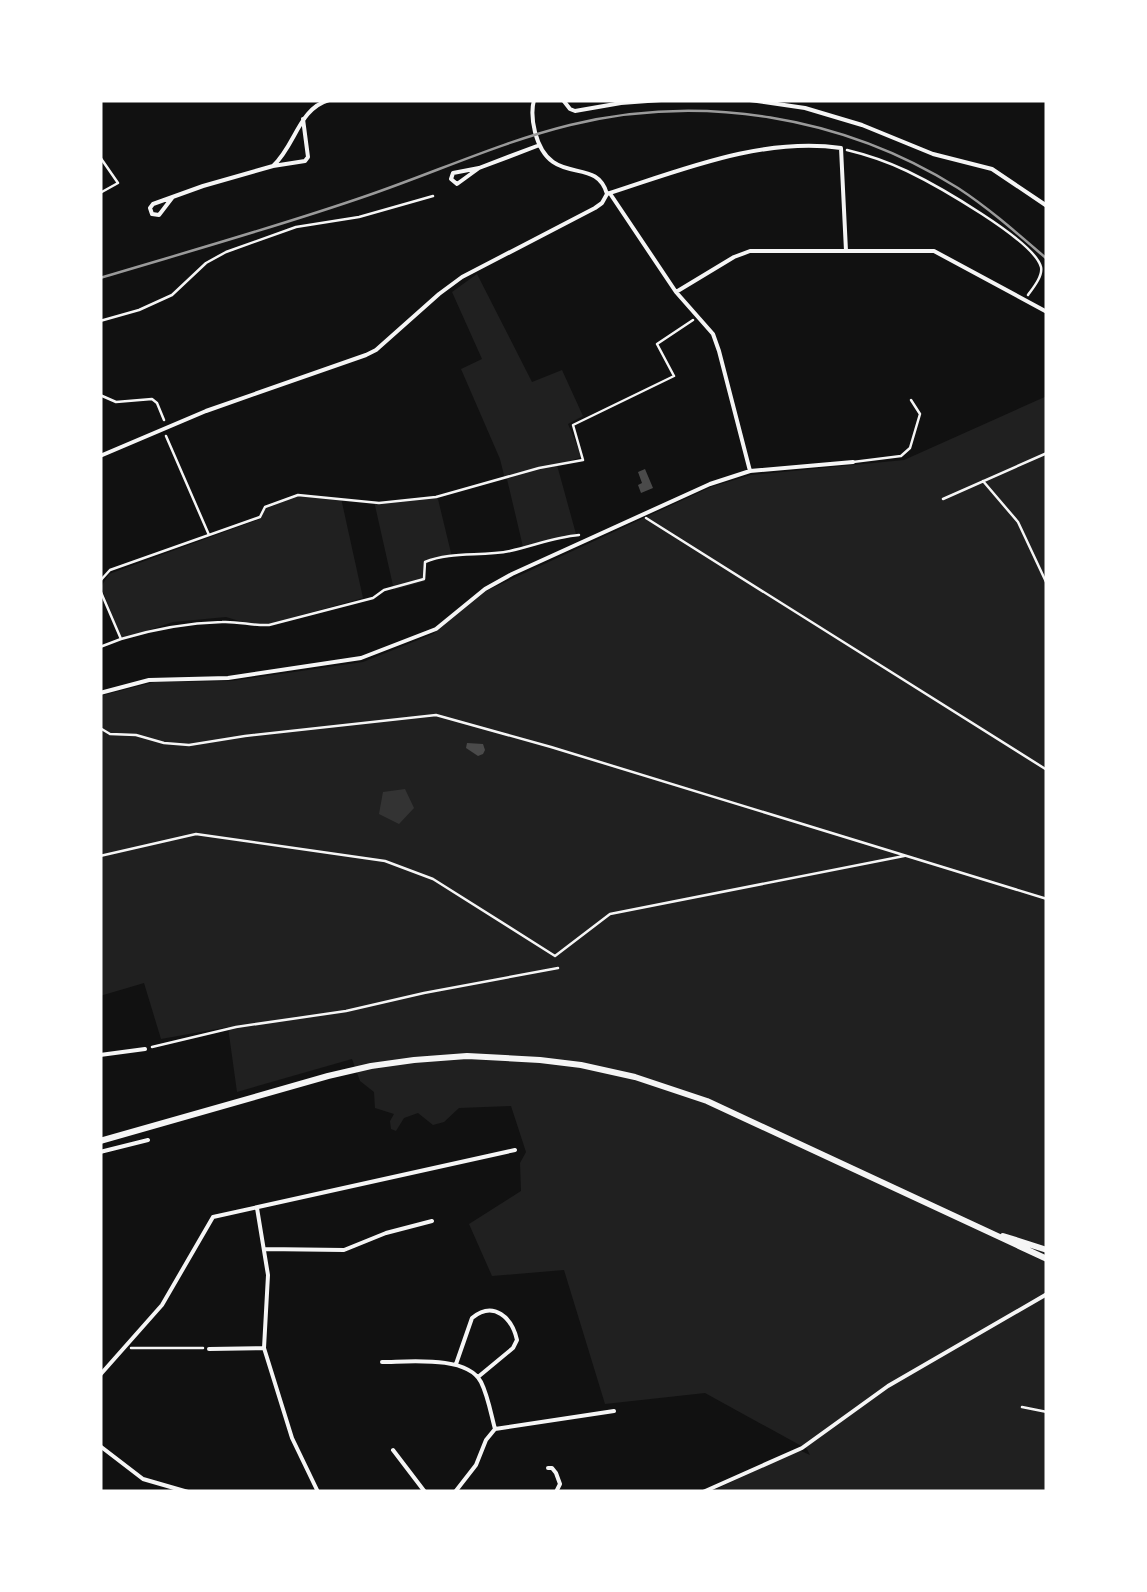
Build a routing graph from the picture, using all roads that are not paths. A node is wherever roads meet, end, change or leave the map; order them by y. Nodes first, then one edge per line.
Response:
1 (330, 100) edge
2 (534, 100) edge
3 (563, 100) edge
4 (661, 100) edge
5 (750, 100) edge
6 (804, 100) edge
7 (805, 108) junction
8 (303, 119) junction
9 (539, 145) junction
10 (273, 166) junction
11 (478, 168) junction
12 (608, 194) junction
13 (172, 198) dead end
14 (1047, 206) edge
15 (846, 251) junction
16 (676, 292) junction
17 (1047, 312) edge
18 (910, 400) dead end
19 (100, 456) edge
20 (854, 462) joint
21 (750, 471) junction
22 (100, 693) edge
23 (145, 1048) road end
24 (100, 1055) edge
25 (148, 1140) dead end
26 (100, 1141) edge
27 (515, 1150) dead end
28 (100, 1152) edge
29 (258, 1208) junction
30 (432, 1220) dead end
31 (983, 1229) junction
32 (264, 1249) junction
33 (1047, 1250) edge
34 (1047, 1259) edge
35 (1047, 1294) edge
36 (209, 1348) road end
37 (264, 1348) junction
38 (382, 1362) dead end
39 (456, 1364) junction
40 (100, 1376) edge
41 (478, 1378) junction
42 (614, 1411) dead end
43 (495, 1429) junction
44 (100, 1446) edge
45 (393, 1450) dead end
46 (548, 1468) dead end
47 (188, 1492) edge
48 (318, 1492) edge
49 (425, 1492) edge
50 (455, 1492) edge
51 (556, 1492) edge
52 (702, 1492) edge

1 - 8 street
2 - 9 street
3 - 4 street
5 - 7 street
6 - 7 street
7 - 14 street
8 - 10 street
8 - 10 street
9 - 11 street
9 - 12 street
10 - 13 street
11 - 11 street
12 - 15 street
12 - 16 street
12 - 19 street
15 - 16 street
15 - 17 street
16 - 21 street
18 - 20 lane
20 - 21 street
21 - 22 street
23 - 24 street
25 - 28 street
26 - 31 main road
27 - 29 street
29 - 32 street
29 - 40 street
30 - 32 street
31 - 33 main road
31 - 34 main road
32 - 37 street
35 - 52 street
36 - 37 street
37 - 48 street
38 - 39 street
39 - 41 street
39 - 41 street
41 - 43 street
42 - 43 street
43 - 50 street
44 - 47 street
45 - 49 street
46 - 51 street

